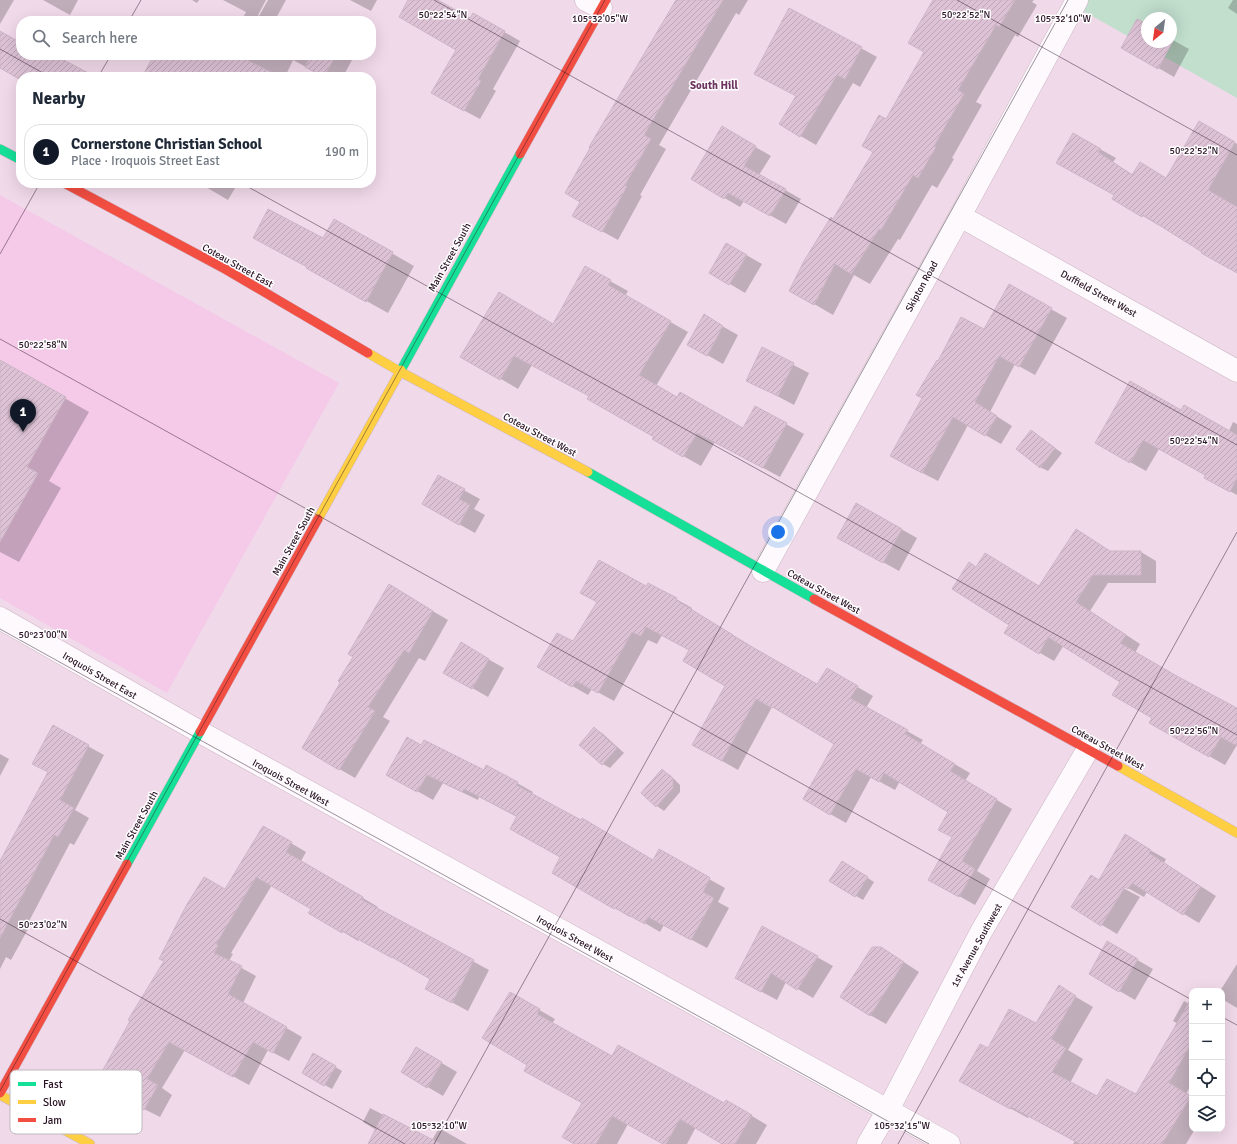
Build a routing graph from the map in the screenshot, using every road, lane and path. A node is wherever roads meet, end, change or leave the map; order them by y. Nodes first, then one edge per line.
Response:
1 (1077, 0) edge
2 (597, 3) edge
3 (0, 149) edge
4 (16, 157) edge
5 (73, 188) edge
6 (960, 216) junction
7 (1237, 370) edge
8 (399, 371) junction
9 (763, 570) junction
10 (0, 618) edge
11 (200, 732) junction
12 (1088, 748) junction
13 (1237, 833) edge
14 (13, 1070) edge
15 (10, 1076) edge
16 (0, 1094) edge
17 (10, 1100) edge
18 (888, 1110) junction
19 (72, 1134) edge
20 (90, 1144) edge
21 (868, 1144) edge
22 (949, 1144) edge

1 - 6 street, Skipton Road
2 - 8 street, Main Street South
3 - 4 street
5 - 8 street, Coteau Street East
6 - 7 street, Duffield Street West
6 - 9 street, Skipton Road
8 - 9 street, Coteau Street West
8 - 11 street, Main Street South
9 - 12 street, Coteau Street West
10 - 11 street, Iroquois Street East
11 - 14 street, Main Street South
11 - 18 street, Iroquois Street West
12 - 13 street, Coteau Street West
12 - 18 street, 1st Avenue Southwest
15 - 16 street, Main Street South
16 - 17 street
18 - 21 street, 1st Avenue Southwest
18 - 22 street, Iroquois Street West
19 - 20 street

